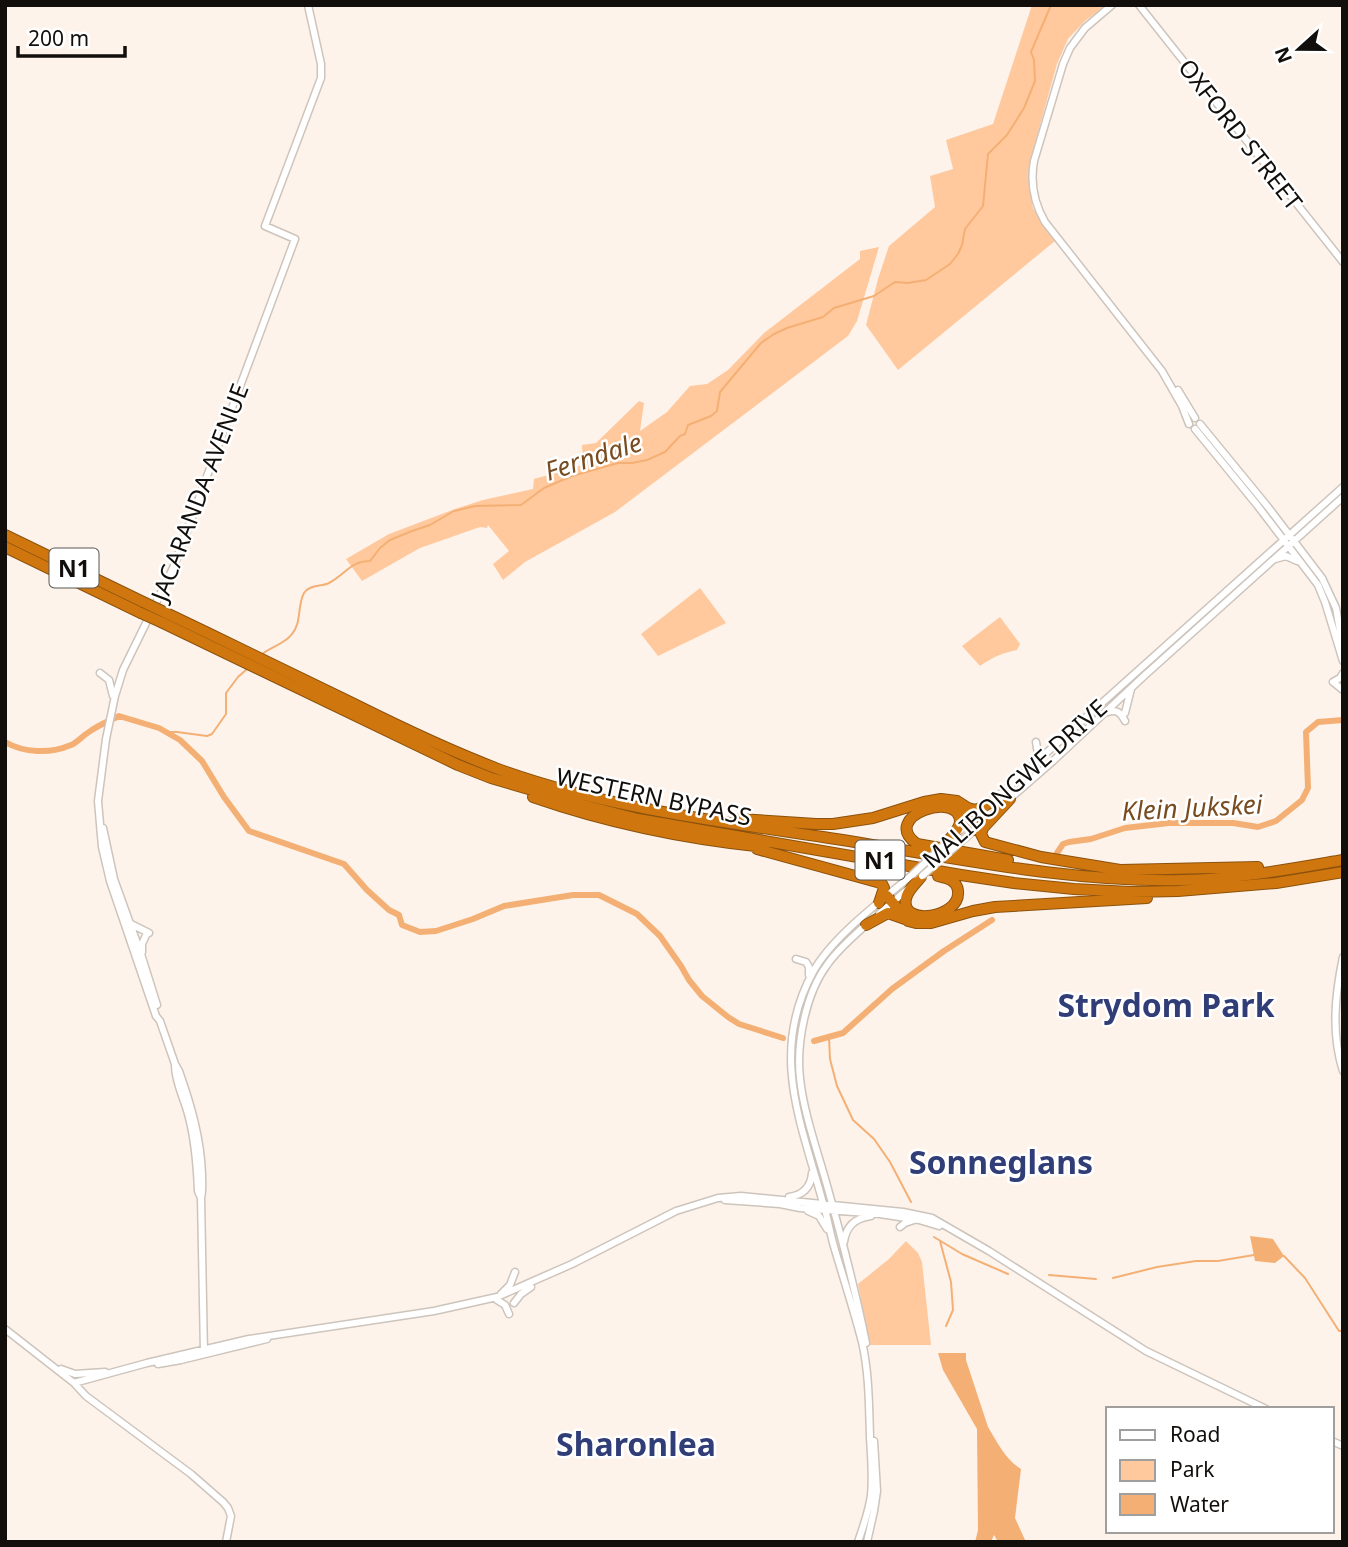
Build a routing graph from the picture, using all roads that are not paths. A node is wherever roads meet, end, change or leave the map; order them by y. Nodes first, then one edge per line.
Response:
1 (308, 5) edge
2 (1112, 5) edge
3 (1139, 5) edge
4 (1343, 262) edge
5 (1343, 487) edge
6 (1343, 497) edge
7 (1276, 523) junction
8 (1302, 528) junction
9 (5, 535) edge
10 (1289, 540) junction
11 (5, 547) edge
12 (1270, 552) junction
13 (1301, 552) junction
14 (1268, 564) junction
15 (1302, 564) junction
16 (142, 607) junction
17 (1339, 646) junction
18 (1343, 660) edge
19 (273, 671) junction
20 (100, 673) dead end
21 (1343, 673) edge
22 (1132, 687) junction
23 (1343, 690) edge
24 (113, 705) junction
25 (1104, 713) junction
26 (1037, 742) dead end
27 (1030, 768) junction
28 (491, 778) junction
29 (100, 788) junction
30 (1010, 799) junction
31 (951, 800) junction
32 (992, 802) junction
33 (700, 817) junction
34 (972, 825) junction
35 (949, 844) junction
36 (744, 845) junction
37 (1343, 860) edge
38 (1305, 866) junction
39 (1120, 870) junction
40 (1343, 872) edge
41 (918, 876) junction
42 (1276, 883) junction
43 (890, 899) junction
44 (879, 903) junction
45 (908, 921) junction
46 (131, 924) junction
47 (866, 925) junction
48 (141, 954) junction
49 (1343, 957) edge
50 (796, 959) dead end
51 (1343, 972) edge
52 (806, 987) junction
53 (1335, 1016) junction
54 (160, 1021) junction
55 (175, 1064) junction
56 (1343, 1071) edge
57 (193, 1114) junction
58 (199, 1138) junction
59 (814, 1138) junction
60 (813, 1167) junction
61 (201, 1198) junction
62 (783, 1199) junction
63 (712, 1200) junction
64 (824, 1207) junction
65 (833, 1207) junction
66 (800, 1208) junction
67 (861, 1208) junction
68 (880, 1214) junction
69 (889, 1215) junction
70 (919, 1220) junction
71 (957, 1232) junction
72 (834, 1247) junction
73 (844, 1250) junction
74 (531, 1286) junction
75 (465, 1298) dead end
76 (497, 1298) junction
77 (514, 1303) dead end
78 (459, 1306) junction
79 (509, 1314) dead end
80 (342, 1325) junction
81 (5, 1329) edge
82 (204, 1332) junction
83 (279, 1335) junction
84 (223, 1345) junction
85 (204, 1352) junction
86 (179, 1356) junction
87 (50, 1364) junction
88 (142, 1366) junction
89 (112, 1373) junction
90 (96, 1377) junction
91 (74, 1383) junction
92 (83, 1393) junction
93 (1262, 1407) edge
94 (226, 1542) edge
95 (859, 1542) edge
96 (867, 1542) edge

1 - 24 street, JACARANDA AVENUE
2 - 7 street
3 - 4 street, OXFORD STREET
5 - 8 street, MALIBONGWE DRIVE
6 - 8 street, MALIBONGWE DRIVE
7 - 8 street
7 - 10 street
7 - 12 street
8 - 10 street, MALIBONGWE DRIVE
8 - 13 street
9 - 16 highway, WESTERN BYPASS / N1
10 - 12 street, MALIBONGWE DRIVE
10 - 13 street
10 - 14 street, MALIBONGWE DRIVE
10 - 15 street
11 - 16 highway, WESTERN BYPASS / N1
12 - 27 street, MALIBONGWE DRIVE
13 - 17 street
14 - 15 street
14 - 22 street, MALIBONGWE DRIVE
15 - 17 street
16 - 19 highway, WESTERN BYPASS / N1, bridge
17 - 18 street
19 - 28 highway, WESTERN BYPASS / N1
19 - 33 highway, WESTERN BYPASS / N1
20 - 24 street
21 - 23 street
22 - 25 street, MALIBONGWE DRIVE
22 - 25 street
24 - 29 street, JACARANDA AVENUE
25 - 30 street, MALIBONGWE DRIVE
26 - 27 street
27 - 32 street, MALIBONGWE DRIVE
28 - 36 highway
28 - 42 highway, WESTERN BYPASS / N1
29 - 46 street, JACARANDA AVENUE
29 - 54 street, JACARANDA AVENUE
30 - 34 street, MALIBONGWE DRIVE
30 - 39 highway
31 - 32 highway
31 - 33 highway
31 - 34 highway
32 - 34 street, MALIBONGWE DRIVE
33 - 38 highway, WESTERN BYPASS / N1
34 - 35 street, MALIBONGWE DRIVE
35 - 39 highway
35 - 41 street, MALIBONGWE DRIVE, bridge
35 - 41 street, MALIBONGWE DRIVE, bridge
36 - 41 highway
36 - 44 highway
37 - 38 highway, WESTERN BYPASS / N1
38 - 39 highway
40 - 42 highway, WESTERN BYPASS / N1
41 - 43 street, MALIBONGWE DRIVE
42 - 45 highway
43 - 44 street, MALIBONGWE DRIVE
43 - 45 highway
43 - 47 street, MALIBONGWE DRIVE
44 - 52 street, MALIBONGWE DRIVE
45 - 47 highway
46 - 48 street, JACARANDA AVENUE
46 - 48 street
47 - 59 street, MALIBONGWE DRIVE
48 - 54 street, JACARANDA AVENUE
49 - 53 street
50 - 52 street
51 - 53 street
52 - 60 street, MALIBONGWE DRIVE
53 - 56 street
54 - 55 street, JACARANDA AVENUE
55 - 57 street, JACARANDA AVENUE
55 - 61 street, JACARANDA AVENUE
57 - 58 street, JACARANDA AVENUE
57 - 58 street
58 - 61 street, JACARANDA AVENUE
59 - 65 street, MALIBONGWE DRIVE
59 - 67 street
60 - 62 street
60 - 64 street, MALIBONGWE DRIVE
61 - 82 street, JACARANDA AVENUE
62 - 63 street
62 - 64 street
63 - 66 street
63 - 74 street
64 - 65 street
64 - 66 street
64 - 72 street, MALIBONGWE DRIVE
65 - 67 street
65 - 68 street
65 - 73 street, MALIBONGWE DRIVE
66 - 72 street
67 - 71 street
68 - 69 street
68 - 73 street
69 - 70 street
69 - 70 street
70 - 71 street
71 - 93 street
72 - 95 street, MALIBONGWE DRIVE
73 - 96 street, MALIBONGWE DRIVE
74 - 76 street
74 - 76 street
74 - 77 street
75 - 78 street
76 - 78 street
76 - 79 street
76 - 80 street
78 - 80 street
80 - 83 street
81 - 87 street
82 - 84 street
82 - 85 street, JACARANDA AVENUE
82 - 86 street
83 - 84 street
83 - 85 street
84 - 85 street
85 - 86 street
85 - 88 street
86 - 88 street
87 - 89 street
87 - 91 street
88 - 89 street
89 - 90 street
90 - 91 street
90 - 92 street
91 - 92 street
92 - 94 street

